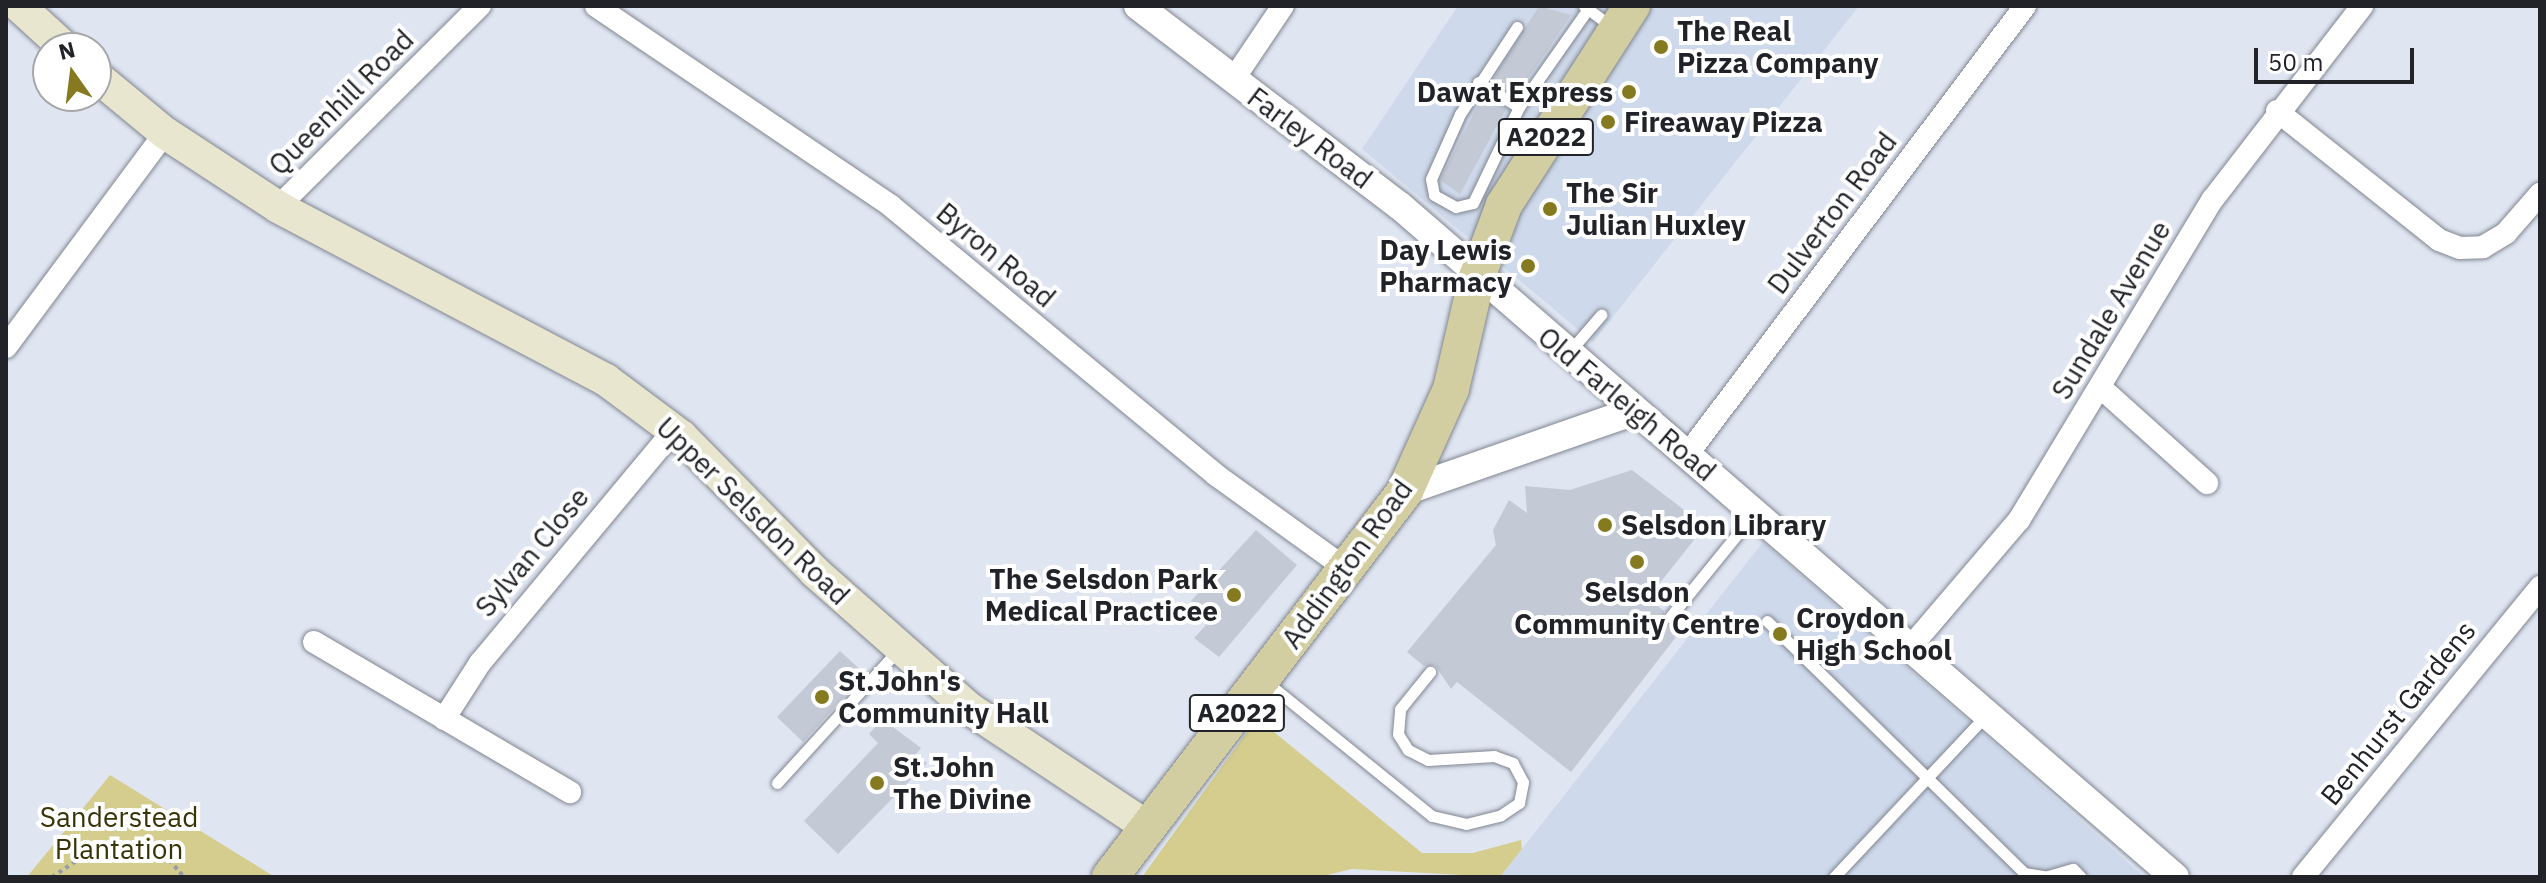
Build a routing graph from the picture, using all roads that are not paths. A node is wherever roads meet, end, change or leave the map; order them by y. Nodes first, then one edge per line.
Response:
1 (19, 6) edge
2 (480, 6) edge
3 (596, 6) edge
4 (1138, 6) edge
5 (1283, 6) edge
6 (2025, 6) edge
7 (2362, 6) edge
8 (1605, 13) edge
9 (1517, 27) dead end
10 (47, 32) edge
11 (1233, 80) junction
12 (1478, 82) junction
13 (112, 89) edge
14 (1519, 107) junction
15 (2277, 111) junction
16 (165, 133) junction
17 (2540, 194) edge
18 (278, 207) junction
19 (1483, 217) junction
20 (1477, 277) junction
21 (1601, 315) dead end
22 (6, 347) edge
23 (1567, 354) junction
24 (2100, 387) junction
25 (1632, 412) junction
26 (674, 430) junction
27 (1687, 455) junction
28 (2207, 483) dead end
29 (1405, 491) junction
30 (1755, 512) junction
31 (1345, 568) junction
32 (2540, 587) edge
33 (1670, 617) dead end
34 (1767, 621) dead end
35 (314, 642) dead end
36 (1913, 644) junction
37 (901, 648) junction
38 (1430, 672) dead end
39 (1264, 680) junction
40 (1988, 712) junction
41 (444, 719) junction
42 (1925, 775) junction
43 (777, 783) dead end
44 (570, 792) dead end
45 (1146, 826) junction
46 (2025, 875) edge
47 (1110, 877) edge
48 (1834, 877) edge
49 (2048, 877) edge
50 (2081, 877) edge
51 (2175, 877) edge
52 (2303, 877) edge

1 - 10 main road
2 - 18 street, Queenhill Road
3 - 31 street, Byron Road
4 - 11 street, Farley Road
5 - 11 street
6 - 27 street, Dulverton Road
7 - 15 street, Sundale Avenue
8 - 14 lane
8 - 19 main road, Addington Road / A2022
9 - 12 lane
11 - 20 street, Farley Road
12 - 14 lane
12 - 19 lane
13 - 16 main road, Upper Selsdon Road
14 - 19 lane
15 - 17 street
15 - 24 street, Sundale Avenue
16 - 18 main road, Upper Selsdon Road
16 - 22 street
18 - 26 main road, Upper Selsdon Road
19 - 20 main road, Addington Road / A2022
20 - 23 street, Old Farleigh Road
20 - 29 main road, Addington Road / A2022
21 - 23 lane
23 - 25 street, Old Farleigh Road
24 - 28 street
24 - 36 street, Sundale Avenue
25 - 27 street, Old Farleigh Road
25 - 29 street
26 - 37 main road, Upper Selsdon Road
26 - 41 street, Sylvan Close
27 - 30 street, Old Farleigh Road
29 - 31 main road, Addington Road / A2022
30 - 33 lane
30 - 36 street, Old Farleigh Road
31 - 39 main road, Addington Road / A2022
32 - 52 street, Benhurst Gardens
34 - 42 lane
35 - 41 street
36 - 40 street, Old Farleigh Road
37 - 43 lane
37 - 45 main road, Upper Selsdon Road
38 - 39 lane
39 - 45 main road, Addington Road / A2022
40 - 42 lane
40 - 51 street, Old Farleigh Road
41 - 44 street
42 - 46 lane
42 - 48 lane
45 - 47 main road, Addington Road / A2022
46 - 49 lane
49 - 50 lane

